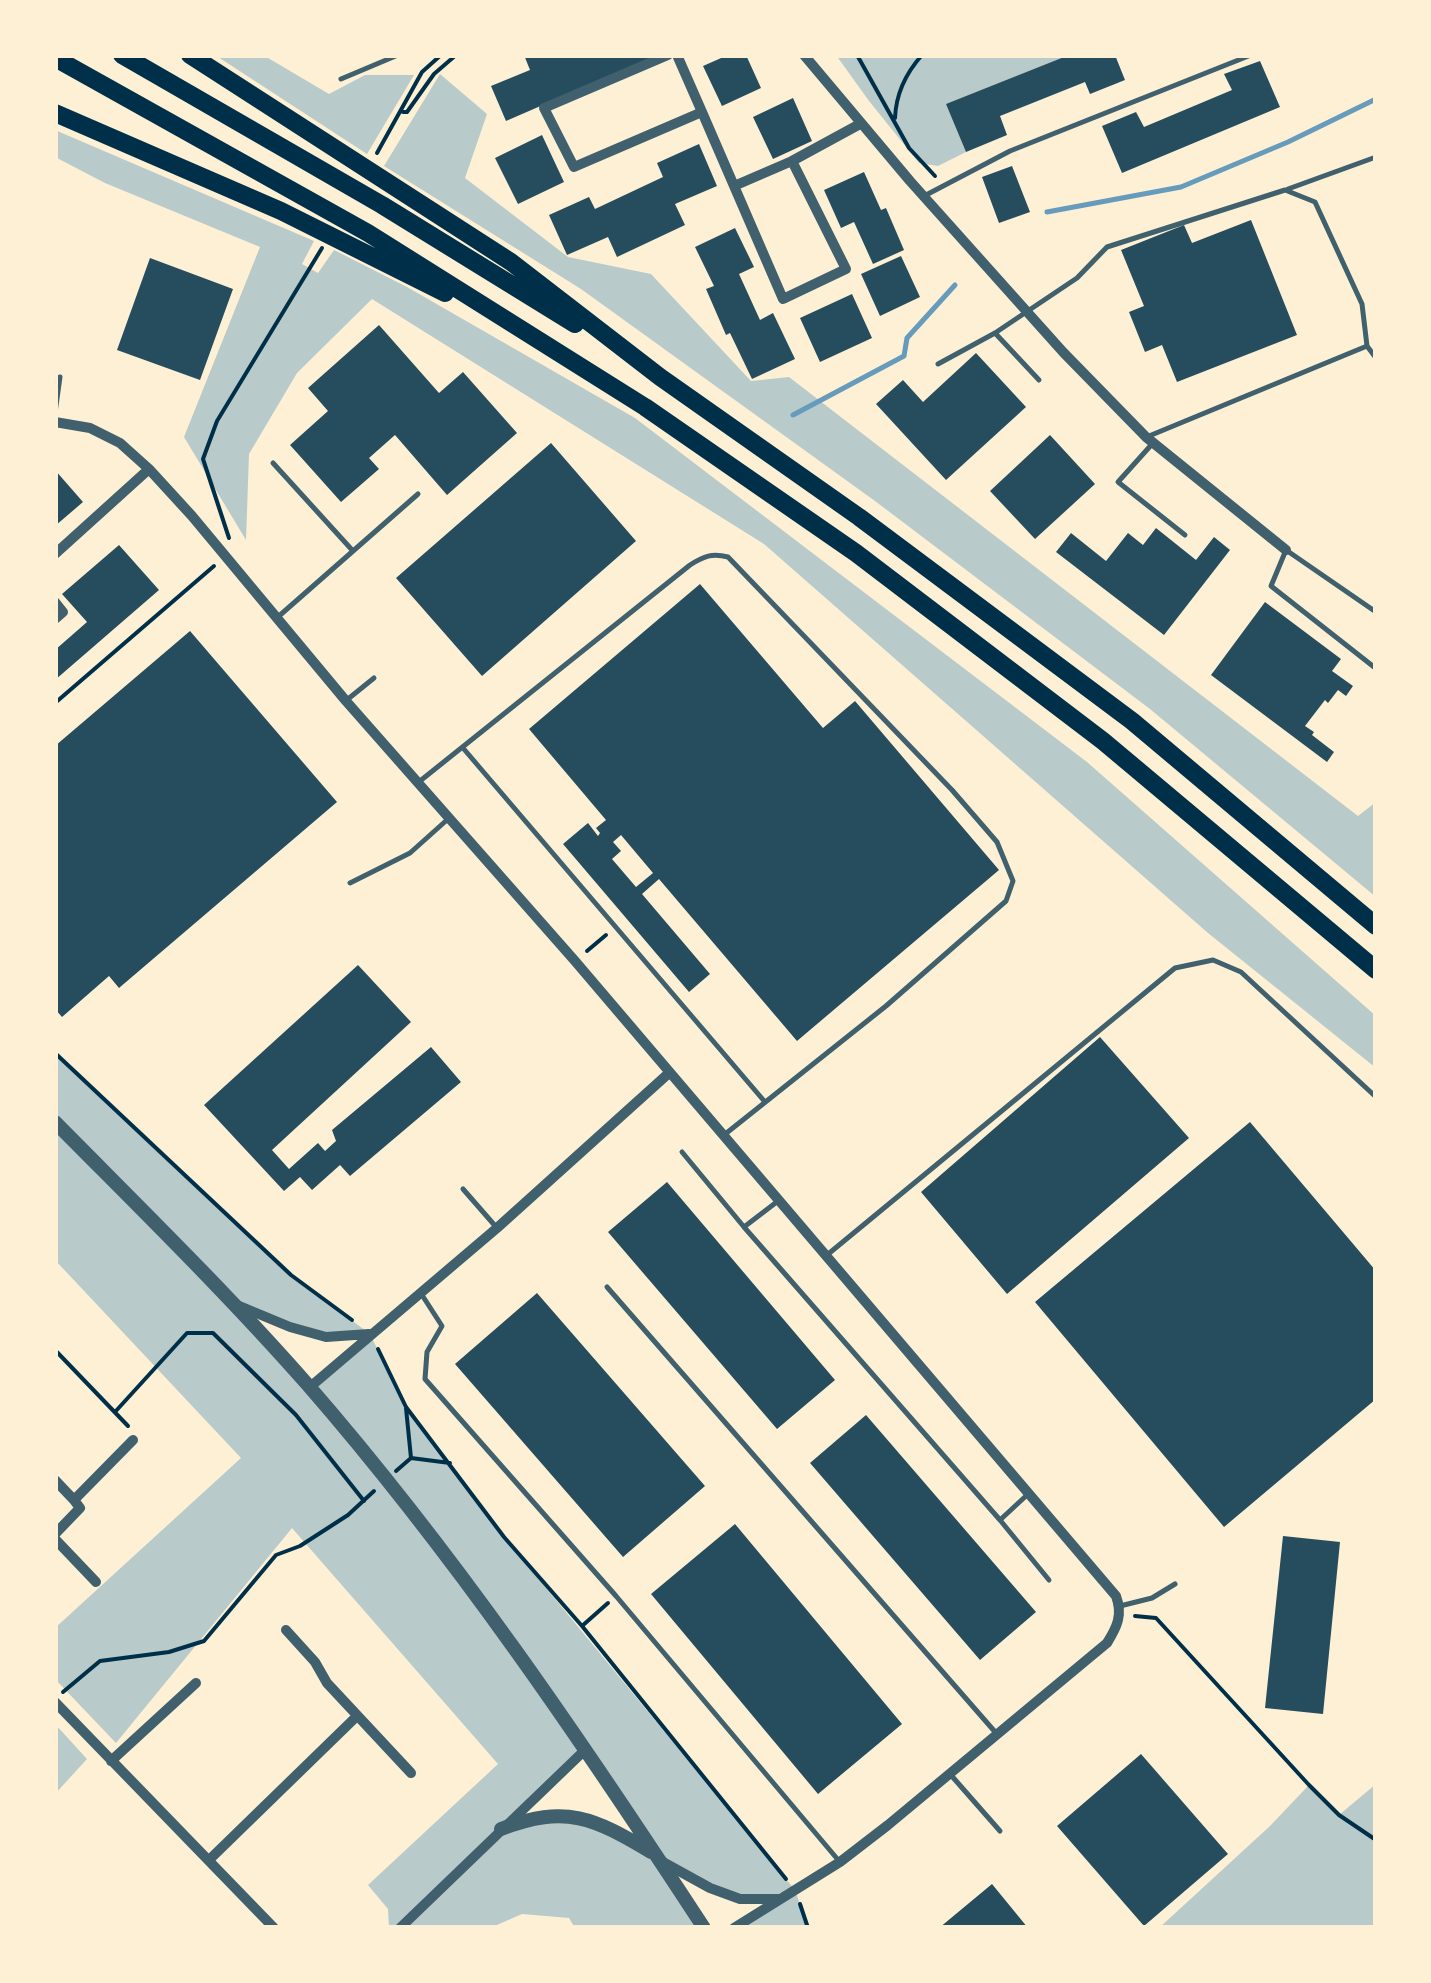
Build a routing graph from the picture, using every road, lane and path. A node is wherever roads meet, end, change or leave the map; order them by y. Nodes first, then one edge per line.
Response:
1 (122, 55) edge
2 (190, 55) edge
3 (398, 55) edge
4 (456, 55) edge
5 (668, 55) edge
6 (678, 55) edge
7 (804, 55) edge
8 (857, 55) edge
9 (922, 55) edge
10 (1251, 55) edge
11 (55, 58) edge
12 (342, 78) dead end
13 (400, 112) dead end
14 (702, 112) junction
15 (55, 113) edge
16 (895, 123) junction
17 (860, 124) junction
18 (1376, 157) edge
19 (792, 160) junction
20 (734, 186) junction
21 (944, 186) junction
22 (1285, 190) junction
23 (923, 196) junction
24 (312, 265) dead end
25 (1025, 310) junction
26 (995, 333) junction
27 (539, 340) junction
28 (1367, 346) junction
29 (1376, 358) edge
30 (938, 364) dead end
31 (60, 377) dead end
32 (660, 377) junction
33 (1039, 380) dead end
34 (55, 413) edge
35 (55, 422) edge
36 (1149, 440) junction
37 (274, 463) dead end
38 (150, 469) junction
39 (418, 494) dead end
40 (1186, 535) dead end
41 (1286, 550) junction
42 (354, 551) junction
43 (223, 552) junction
44 (55, 554) edge
45 (55, 602) edge
46 (1376, 612) edge
47 (276, 618) junction
48 (55, 619) edge
49 (1374, 667) edge
50 (374, 678) dead end
51 (346, 701) junction
52 (55, 703) edge
53 (463, 748) junction
54 (418, 783) junction
55 (448, 819) junction
56 (350, 883) dead end
57 (1376, 926) edge
58 (614, 928) junction
59 (575, 961) junction
60 (1376, 970) edge
61 (55, 1053) edge
62 (669, 1073) junction
63 (1376, 1097) edge
64 (766, 1102) junction
65 (55, 1122) edge
66 (723, 1136) junction
67 (682, 1152) dead end
68 (463, 1189) dead end
69 (778, 1201) junction
70 (744, 1227) junction
71 (497, 1228) junction
72 (827, 1255) junction
73 (607, 1287) dead end
74 (420, 1293) junction
75 (236, 1305) junction
76 (370, 1334) junction
77 (55, 1350) edge
78 (310, 1387) junction
79 (406, 1407) junction
80 (115, 1412) junction
81 (134, 1440) joint
82 (411, 1458) junction
83 (450, 1464) junction
84 (55, 1480) edge
85 (385, 1481) dead end
86 (376, 1490) dead end
87 (1027, 1495) junction
88 (74, 1500) junction
89 (364, 1501) junction
90 (1000, 1520) junction
91 (55, 1537) edge
92 (1049, 1580) dead end
93 (96, 1582) dead end
94 (1175, 1584) dead end
95 (616, 1596) junction
96 (1120, 1610) junction
97 (582, 1626) junction
98 (286, 1630) dead end
99 (196, 1683) dead end
100 (55, 1700) edge
101 (357, 1716) junction
102 (996, 1733) junction
103 (586, 1749) junction
104 (111, 1761) junction
105 (410, 1773) dead end
106 (950, 1774) junction
107 (500, 1829) junction
108 (1000, 1830) dead end
109 (1376, 1840) edge
110 (658, 1858) junction
111 (209, 1860) junction
112 (840, 1862) junction
113 (796, 1890) junction
114 (781, 1899) junction
115 (274, 1928) edge
116 (400, 1928) edge
117 (704, 1928) edge
118 (734, 1928) edge
119 (808, 1928) edge

1 - 32 highway
2 - 32 highway
3 - 12 lane
4 - 13 path
5 - 14 street
6 - 14 street
7 - 17 street
8 - 16 path
9 - 16 path
10 - 21 lane
11 - 27 highway
14 - 20 street
15 - 27 highway
16 - 21 path
17 - 19 street
17 - 23 street
18 - 22 lane
19 - 20 street
19 - 20 street
21 - 23 lane
22 - 25 lane
22 - 28 lane
23 - 25 street
24 - 43 path
25 - 26 lane
25 - 36 street
26 - 30 lane
26 - 33 lane
27 - 60 highway
28 - 29 lane
28 - 36 lane
31 - 34 lane
32 - 57 highway
35 - 38 street
36 - 40 lane
36 - 41 street
37 - 42 lane
38 - 43 street
38 - 44 street
39 - 42 lane
41 - 46 lane
41 - 49 lane
42 - 47 lane
43 - 47 street
43 - 52 path
45 - 48 street
47 - 51 street
50 - 51 lane
51 - 54 street
53 - 54 lane
53 - 58 lane
53 - 64 lane
54 - 55 street
55 - 56 lane
55 - 59 street
58 - 59 path
58 - 64 lane
59 - 62 street
61 - 76 path
62 - 66 street
62 - 71 street
63 - 72 lane
64 - 66 lane
65 - 75 street
66 - 69 street
67 - 70 lane
68 - 71 lane
69 - 70 lane
69 - 72 street
70 - 90 lane
71 - 74 street
72 - 87 street
73 - 102 lane
74 - 76 street
74 - 95 lane
75 - 76 street
75 - 78 street
76 - 78 street
76 - 79 path
77 - 80 path
78 - 103 street
79 - 82 path
79 - 83 path
80 - 81 path
80 - 89 path
81 - 88 street
82 - 83 path
82 - 85 path
83 - 97 path
84 - 88 street
86 - 89 path
87 - 90 lane
87 - 96 street
88 - 91 street
89 - 100 path
90 - 92 lane
91 - 93 street
94 - 96 lane
95 - 97 path
95 - 112 lane
96 - 102 street
96 - 109 path
97 - 113 path
98 - 101 street
99 - 104 street
100 - 104 street
101 - 105 street
101 - 111 street
102 - 106 street
103 - 107 street
103 - 110 street
104 - 111 street
106 - 108 lane
106 - 112 street
107 - 110 street
107 - 116 street
110 - 114 street
110 - 117 street
111 - 115 street
112 - 113 street
113 - 114 street
113 - 119 path
114 - 118 street

